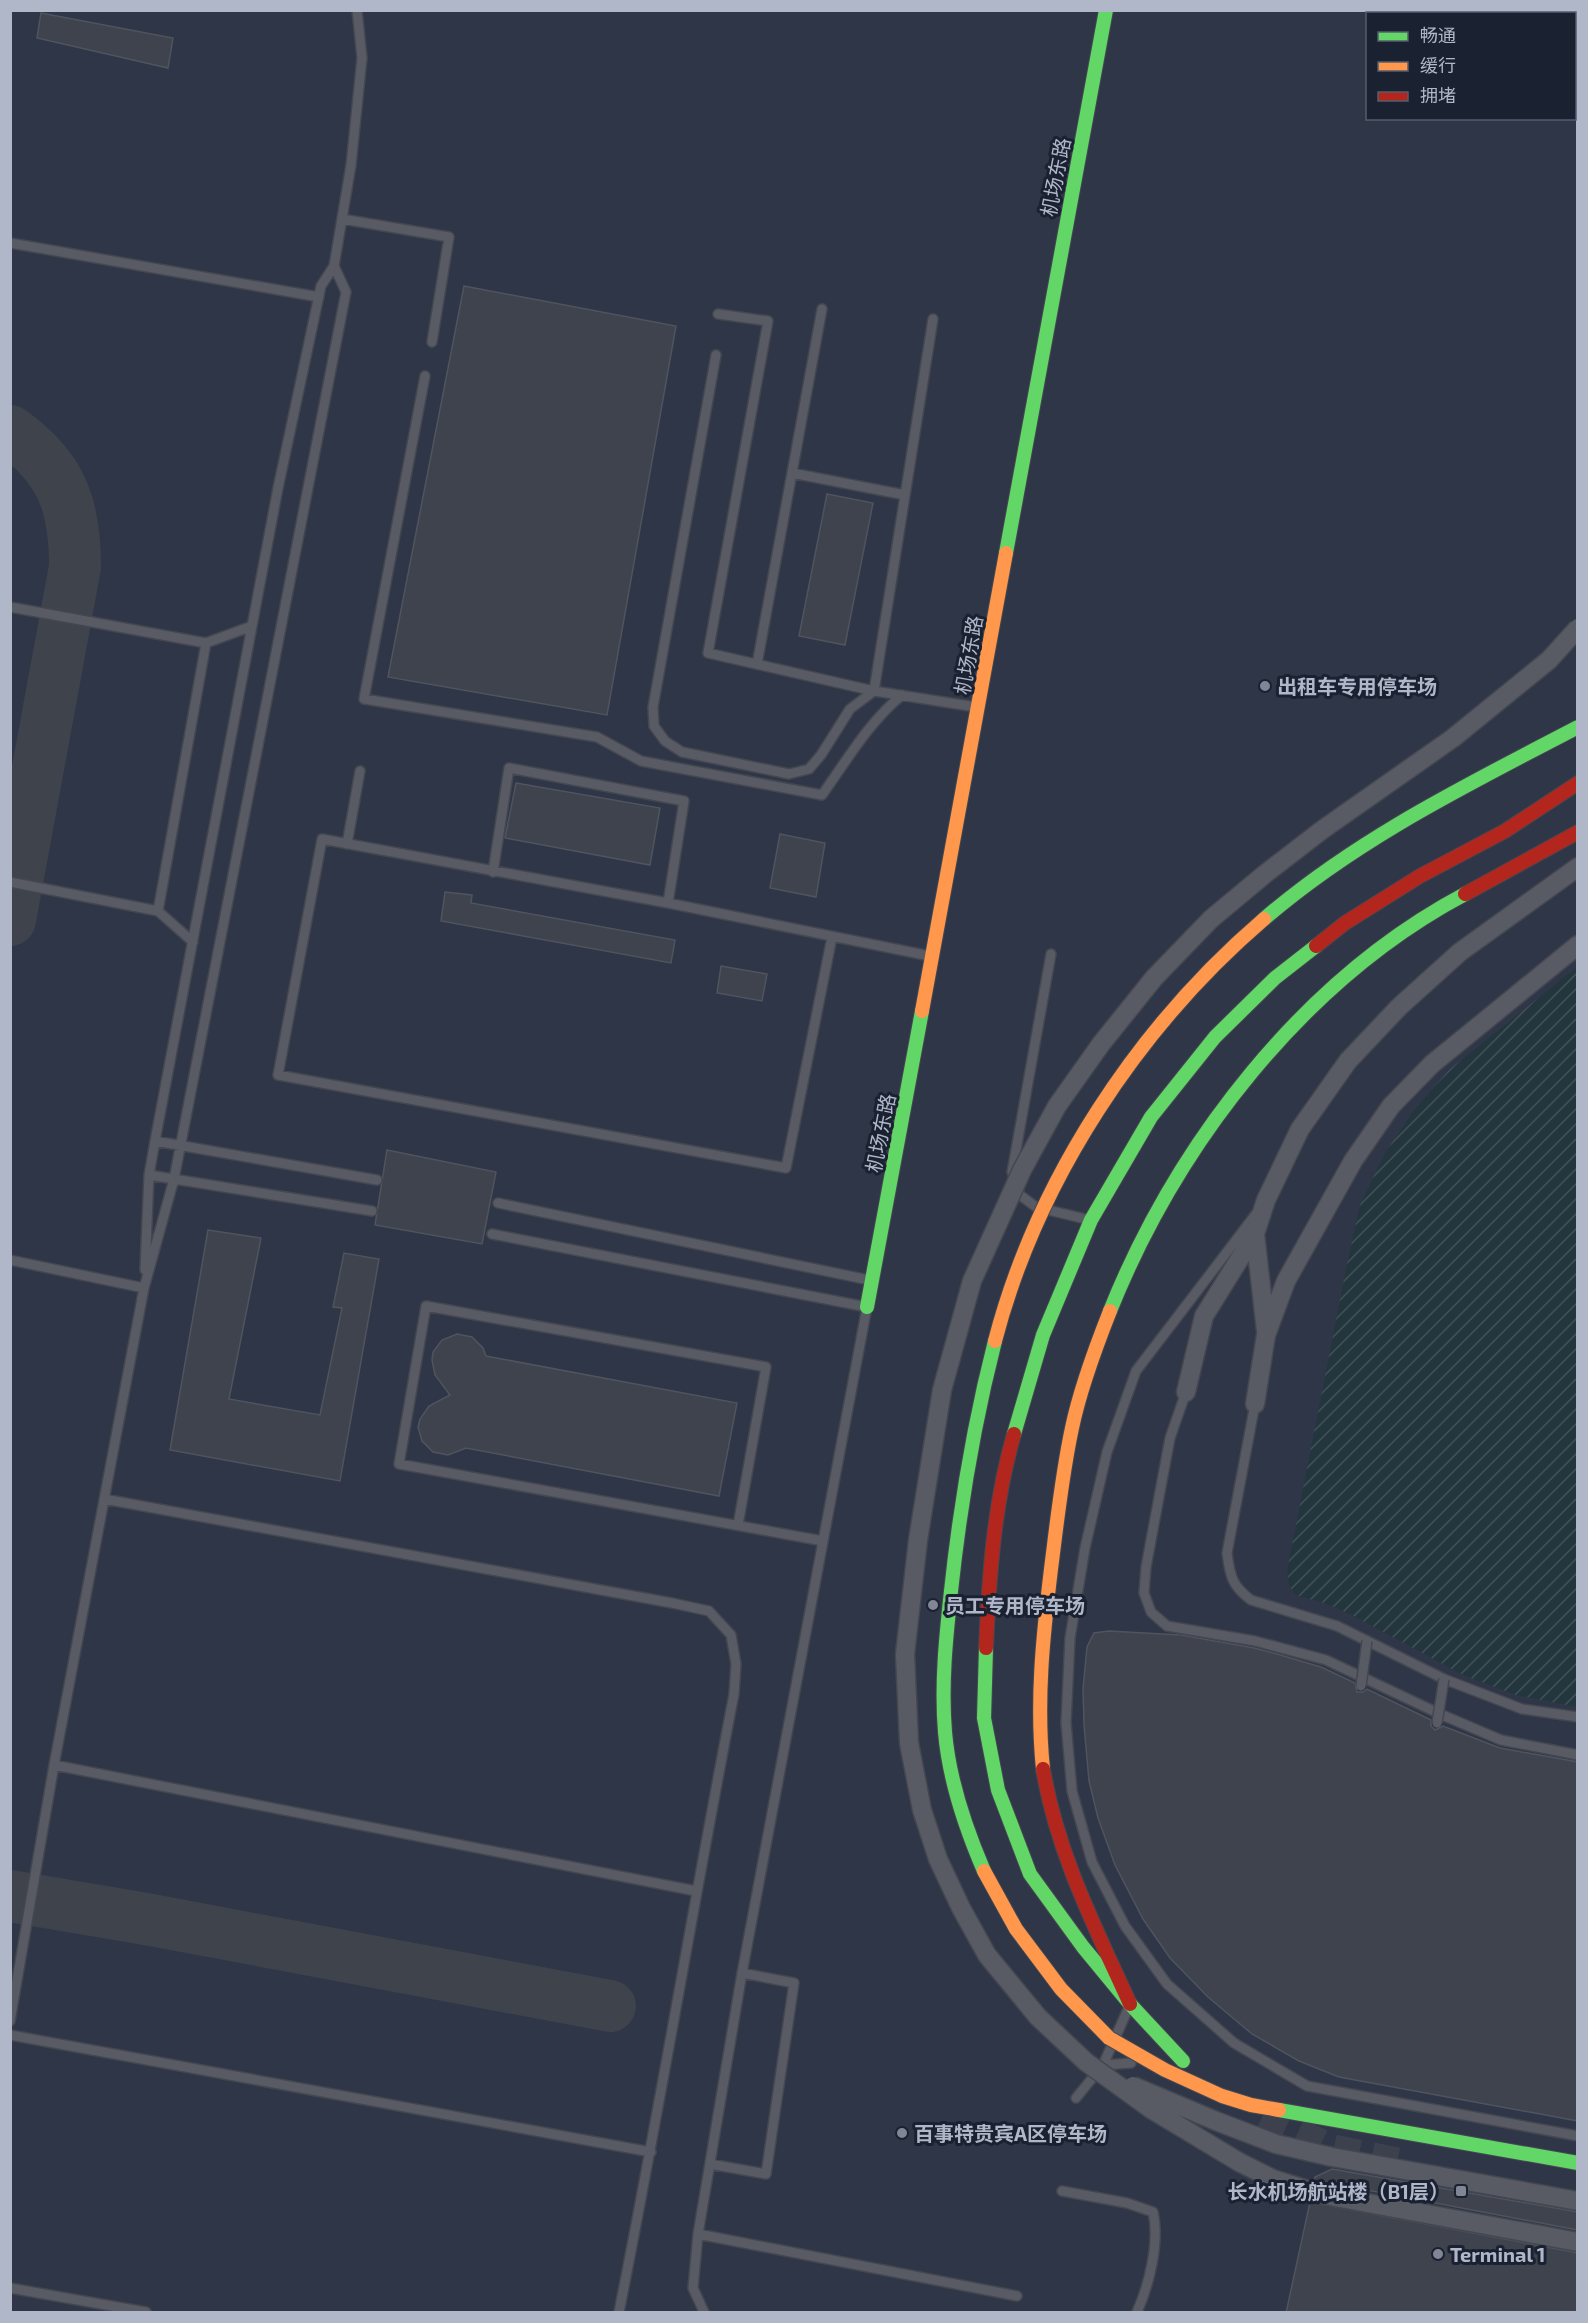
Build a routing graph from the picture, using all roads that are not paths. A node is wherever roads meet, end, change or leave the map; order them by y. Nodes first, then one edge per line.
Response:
1 (357, 10) edge
2 (1106, 10) edge
3 (342, 219) junction
4 (10, 243) edge
5 (334, 266) junction
6 (319, 297) junction
7 (822, 309) dead end
8 (718, 314) dead end
9 (933, 319) dead end
10 (432, 342) dead end
11 (716, 356) dead end
12 (425, 376) dead end
13 (792, 473) junction
14 (905, 495) junction
15 (10, 607) edge
16 (252, 626) junction
17 (1578, 628) edge
18 (206, 643) junction
19 (757, 664) junction
20 (874, 691) junction
21 (902, 695) junction
22 (979, 708) junction
23 (1578, 727) edge
24 (360, 771) dead end
25 (1578, 783) edge
26 (1578, 832) edge
27 (347, 844) junction
28 (1578, 867) edge
29 (493, 872) junction
30 (10, 882) edge
31 (668, 903) junction
32 (158, 911) junction
33 (832, 937) junction
34 (193, 942) junction
35 (1578, 945) edge
36 (1051, 954) dead end
37 (932, 956) junction
38 (155, 1141) junction
39 (180, 1146) junction
40 (149, 1175) junction
41 (174, 1179) junction
42 (377, 1180) dead end
43 (1266, 1200) junction
44 (498, 1203) dead end
45 (1036, 1207) junction
46 (372, 1211) dead end
47 (1091, 1220) junction
48 (1027, 1225) dead end
49 (492, 1234) dead end
50 (1255, 1234) junction
51 (10, 1260) edge
52 (872, 1281) junction
53 (144, 1288) junction
54 (867, 1307) junction
55 (1266, 1335) junction
56 (1186, 1392) joint
57 (1255, 1404) joint
58 (104, 1499) junction
59 (738, 1525) junction
60 (823, 1541) junction
61 (1367, 1641) junction
62 (1444, 1678) junction
63 (1361, 1686) dead end
64 (1578, 1717) edge
65 (1437, 1723) dead end
66 (1578, 1755) edge
67 (54, 1765) junction
68 (696, 1891) junction
69 (742, 1973) junction
70 (1130, 2004) junction
71 (10, 2021) edge
72 (10, 2035) edge
73 (1109, 2038) junction
74 (1183, 2061) joint
75 (1095, 2063) junction
76 (1076, 2098) dead end
77 (1216, 2121) junction
78 (1578, 2136) edge
79 (651, 2152) junction
80 (1578, 2163) edge
81 (710, 2164) junction
82 (1062, 2191) dead end
83 (1578, 2201) edge
84 (698, 2234) junction
85 (1578, 2242) edge
86 (10, 2288) edge
87 (1017, 2296) dead end
88 (147, 2313) edge
89 (619, 2313) edge
90 (704, 2313) edge
91 (1137, 2313) edge

1 - 3 lane
2 - 22 main road, 机场东路
3 - 5 lane
3 - 10 lane
4 - 6 lane
5 - 6 lane
5 - 39 lane
6 - 16 lane
7 - 13 lane
8 - 19 lane
9 - 14 lane
11 - 20 lane
12 - 21 lane
13 - 14 lane
13 - 19 lane
14 - 20 lane
15 - 18 lane
16 - 18 lane
16 - 34 lane
17 - 75 street, bridge
18 - 32 lane
19 - 20 lane
20 - 21 lane
21 - 22 lane
22 - 37 main road, 机场东路
23 - 73 main road, bridge
24 - 27 lane
25 - 47 main road
26 - 70 main road
27 - 29 lane
27 - 33 lane
28 - 43 street
29 - 31 lane
29 - 31 lane
30 - 32 lane
31 - 33 lane
32 - 34 lane
33 - 37 lane
34 - 38 lane
35 - 55 street
36 - 45 lane
37 - 52 main road, 机场东路
38 - 39 lane
38 - 40 lane
39 - 41 lane
39 - 42 lane
40 - 41 lane
40 - 53 lane
41 - 46 lane
41 - 53 lane
43 - 50 street
43 - 78 lane
44 - 52 lane
45 - 47 lane
45 - 48 lane
47 - 70 main road
49 - 54 lane
50 - 55 street
50 - 56 street
51 - 53 lane
52 - 54 main road, 机场东路
53 - 58 lane
54 - 60 lane
55 - 57 street
56 - 66 lane
57 - 61 lane
58 - 67 lane
58 - 68 lane
59 - 59 lane
59 - 60 lane
60 - 69 lane
61 - 62 lane
61 - 63 lane, bridge
62 - 64 lane
62 - 65 lane, bridge
67 - 68 lane
67 - 71 lane
68 - 79 lane
69 - 81 lane
69 - 81 lane
70 - 74 main road
70 - 75 lane
72 - 79 lane
73 - 77 street, bridge
73 - 80 main road, bridge
74 - 75 lane
75 - 76 lane
75 - 77 street, bridge
75 - 85 street, bridge
77 - 83 street
79 - 89 lane
81 - 84 lane
82 - 91 lane
84 - 87 lane
84 - 90 lane
86 - 88 lane

